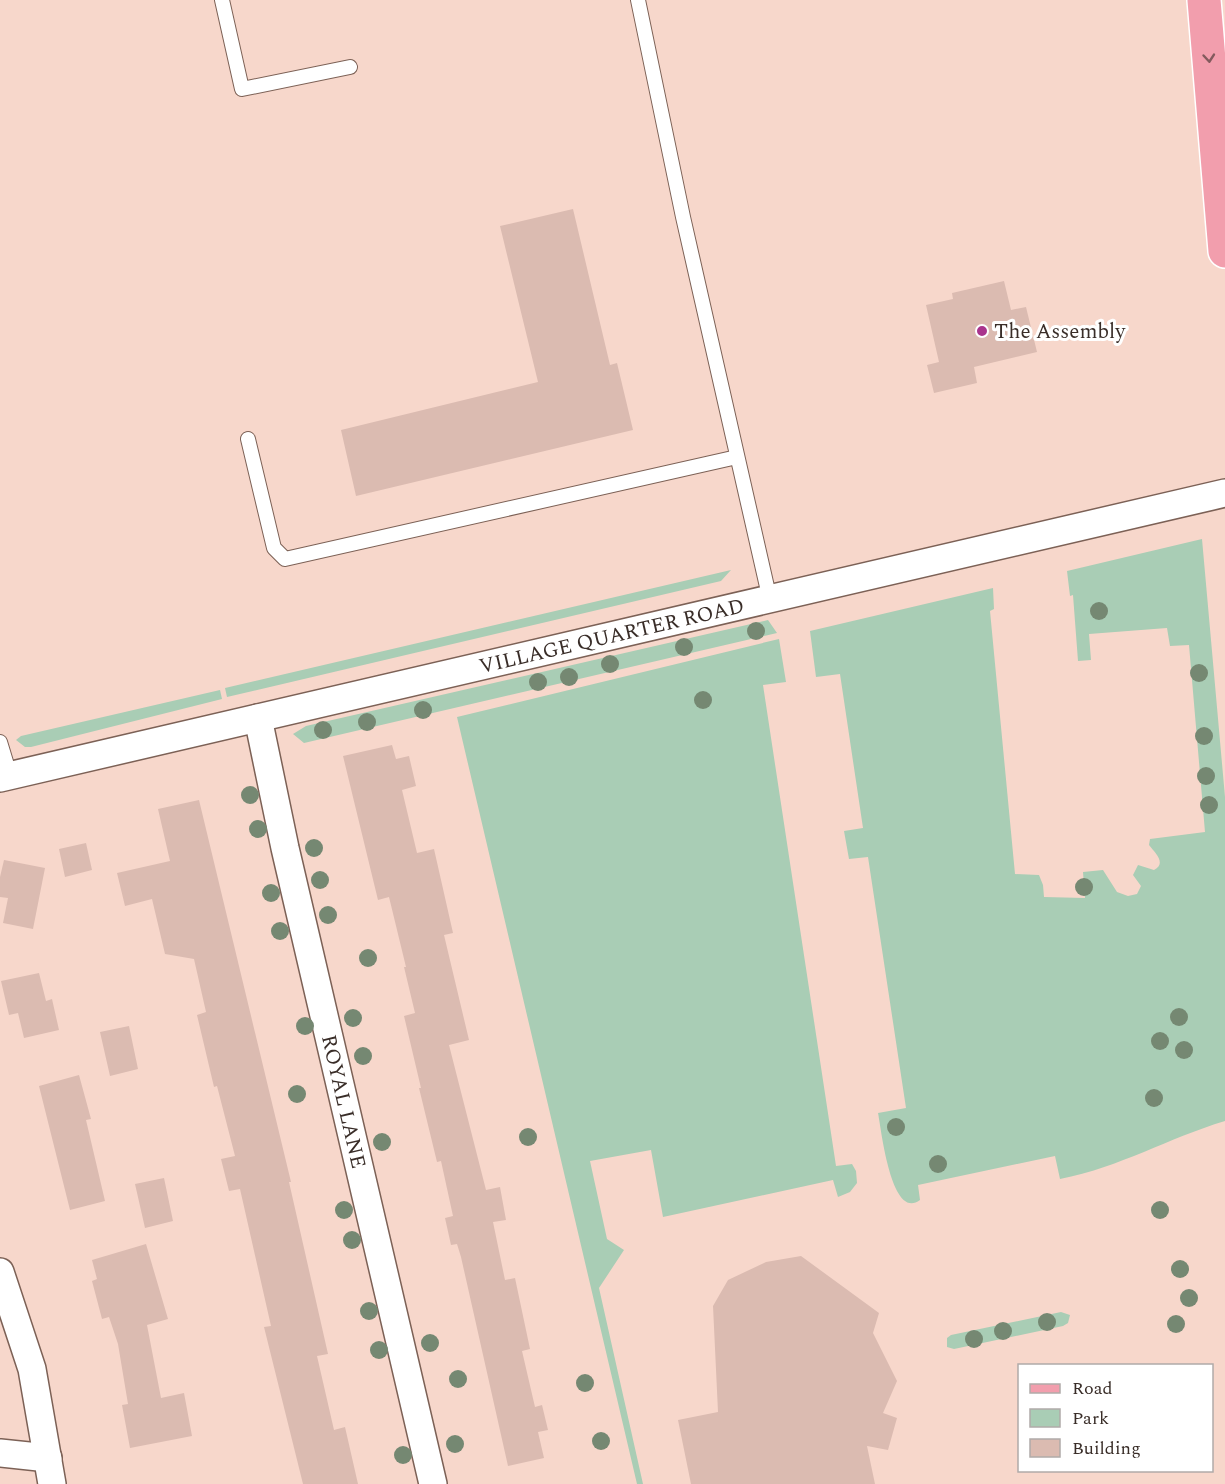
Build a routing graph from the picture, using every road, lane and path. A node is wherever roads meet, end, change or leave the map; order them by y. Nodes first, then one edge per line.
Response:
1 (222, 0) edge
2 (638, 0) edge
3 (1204, 0) edge
4 (350, 66) dead end
5 (1225, 252) edge
6 (249, 439) dead end
7 (737, 457) junction
8 (1225, 493) edge
9 (770, 600) junction
10 (258, 718) junction
11 (0, 742) edge
12 (5, 777) edge
13 (2, 1284) edge
14 (0, 1453) edge
15 (50, 1471) edge
16 (433, 1484) edge

1 - 4 lane
2 - 7 lane
3 -> 5 main road
6 - 7 lane
7 - 9 lane
8 - 9 street, VILLAGE QUARTER ROAD
9 - 10 street, VILLAGE QUARTER ROAD
10 - 12 street, VILLAGE QUARTER ROAD
10 - 16 street, ROYAL LANE
11 - 12 lane
13 - 15 street
14 - 15 street

